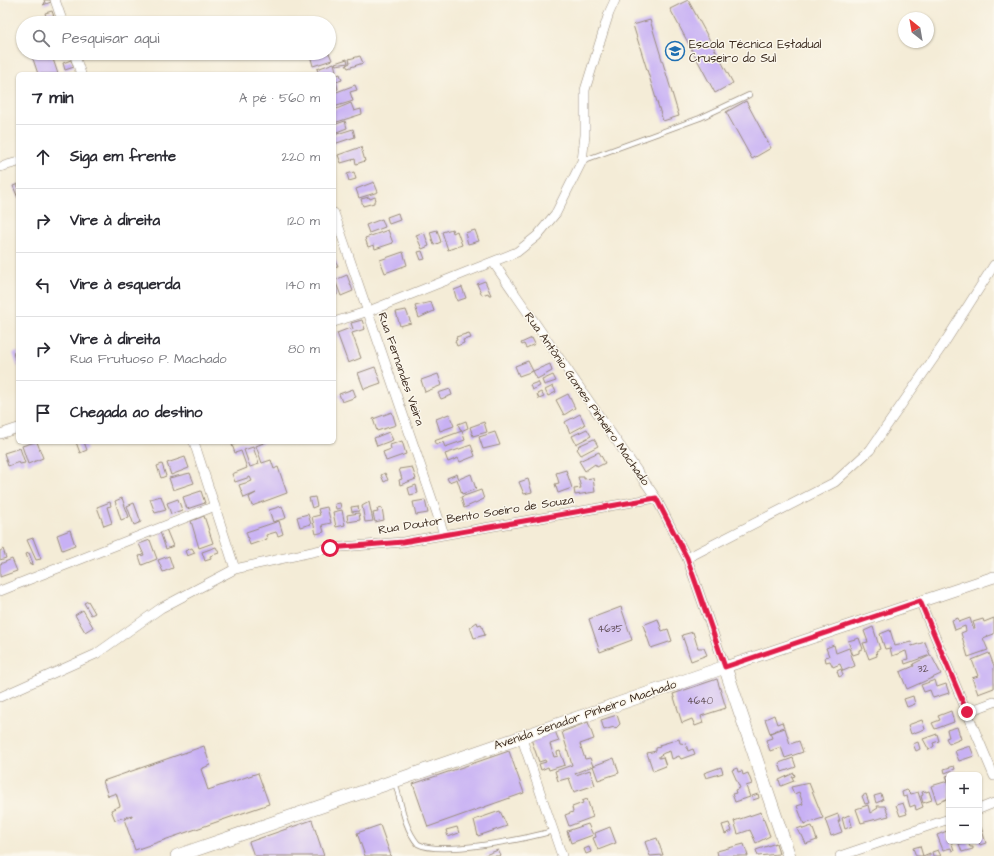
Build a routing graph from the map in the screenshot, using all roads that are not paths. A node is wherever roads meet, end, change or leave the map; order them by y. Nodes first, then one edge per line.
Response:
1 (55, 0) edge
2 (616, 0) edge
3 (61, 16) edge
4 (76, 60) edge
5 (80, 72) edge
6 (749, 95) dead end
7 (582, 161) junction
8 (16, 163) edge
9 (0, 167) edge
10 (336, 219) edge
11 (493, 262) junction
12 (994, 265) edge
13 (990, 276) edge
14 (369, 311) junction
15 (336, 321) edge
16 (16, 429) edge
17 (0, 434) edge
18 (195, 444) edge
19 (656, 498) junction
20 (215, 506) junction
21 (444, 534) junction
22 (687, 558) junction
23 (235, 569) junction
24 (994, 577) edge
25 (0, 591) edge
26 (920, 601) junction
27 (725, 667) junction
28 (0, 697) edge
29 (994, 702) edge
30 (967, 712) junction
31 (521, 736) junction
32 (994, 776) edge
33 (395, 780) junction
34 (994, 803) edge
35 (982, 807) edge
36 (946, 820) edge
37 (553, 831) junction
38 (475, 852) dead end
39 (461, 853) dead end
40 (177, 856) edge
41 (562, 856) edge
42 (789, 856) edge
43 (840, 856) edge

1 - 3 street
2 - 7 street
4 - 5 street
6 - 7 lane
7 - 11 street
8 - 9 street
10 - 14 street, Rua Fernandes Vieira
11 - 14 street
11 - 19 street, Rua Antônio Gomes Pinheiro Machado
12 - 13 street
13 - 22 street
14 - 15 street
14 - 21 street, Rua Fernandes Vieira
16 - 17 street
18 - 20 street
19 - 21 street, Rua Doutor Bento Soeiro de Souza
19 - 22 street, Rua Antônio Gomes Pinheiro Machado
20 - 23 street
20 - 25 street
21 - 23 street, Rua Doutor Bento Soeiro de Souza
22 - 27 street, Rua Antônio Gomes Pinheiro Machado
23 - 28 street, Rua Doutor Bento Soeiro de Souza
24 - 26 street, Avenida Senador Pinheiro Machado
26 - 27 street, Avenida Senador Pinheiro Machado
26 - 30 street
27 - 31 main road, Avenida Senador Pinheiro Machado
27 - 42 main road, Rua Antônio Gomes Pinheiro Machado
29 - 30 street
30 - 32 street
31 - 33 main road, Avenida Senador Pinheiro Machado
31 - 37 street
33 - 39 lane
33 - 40 main road, Avenida Senador Pinheiro Machado
34 - 35 street
36 - 43 street
37 - 38 lane
37 - 41 street

